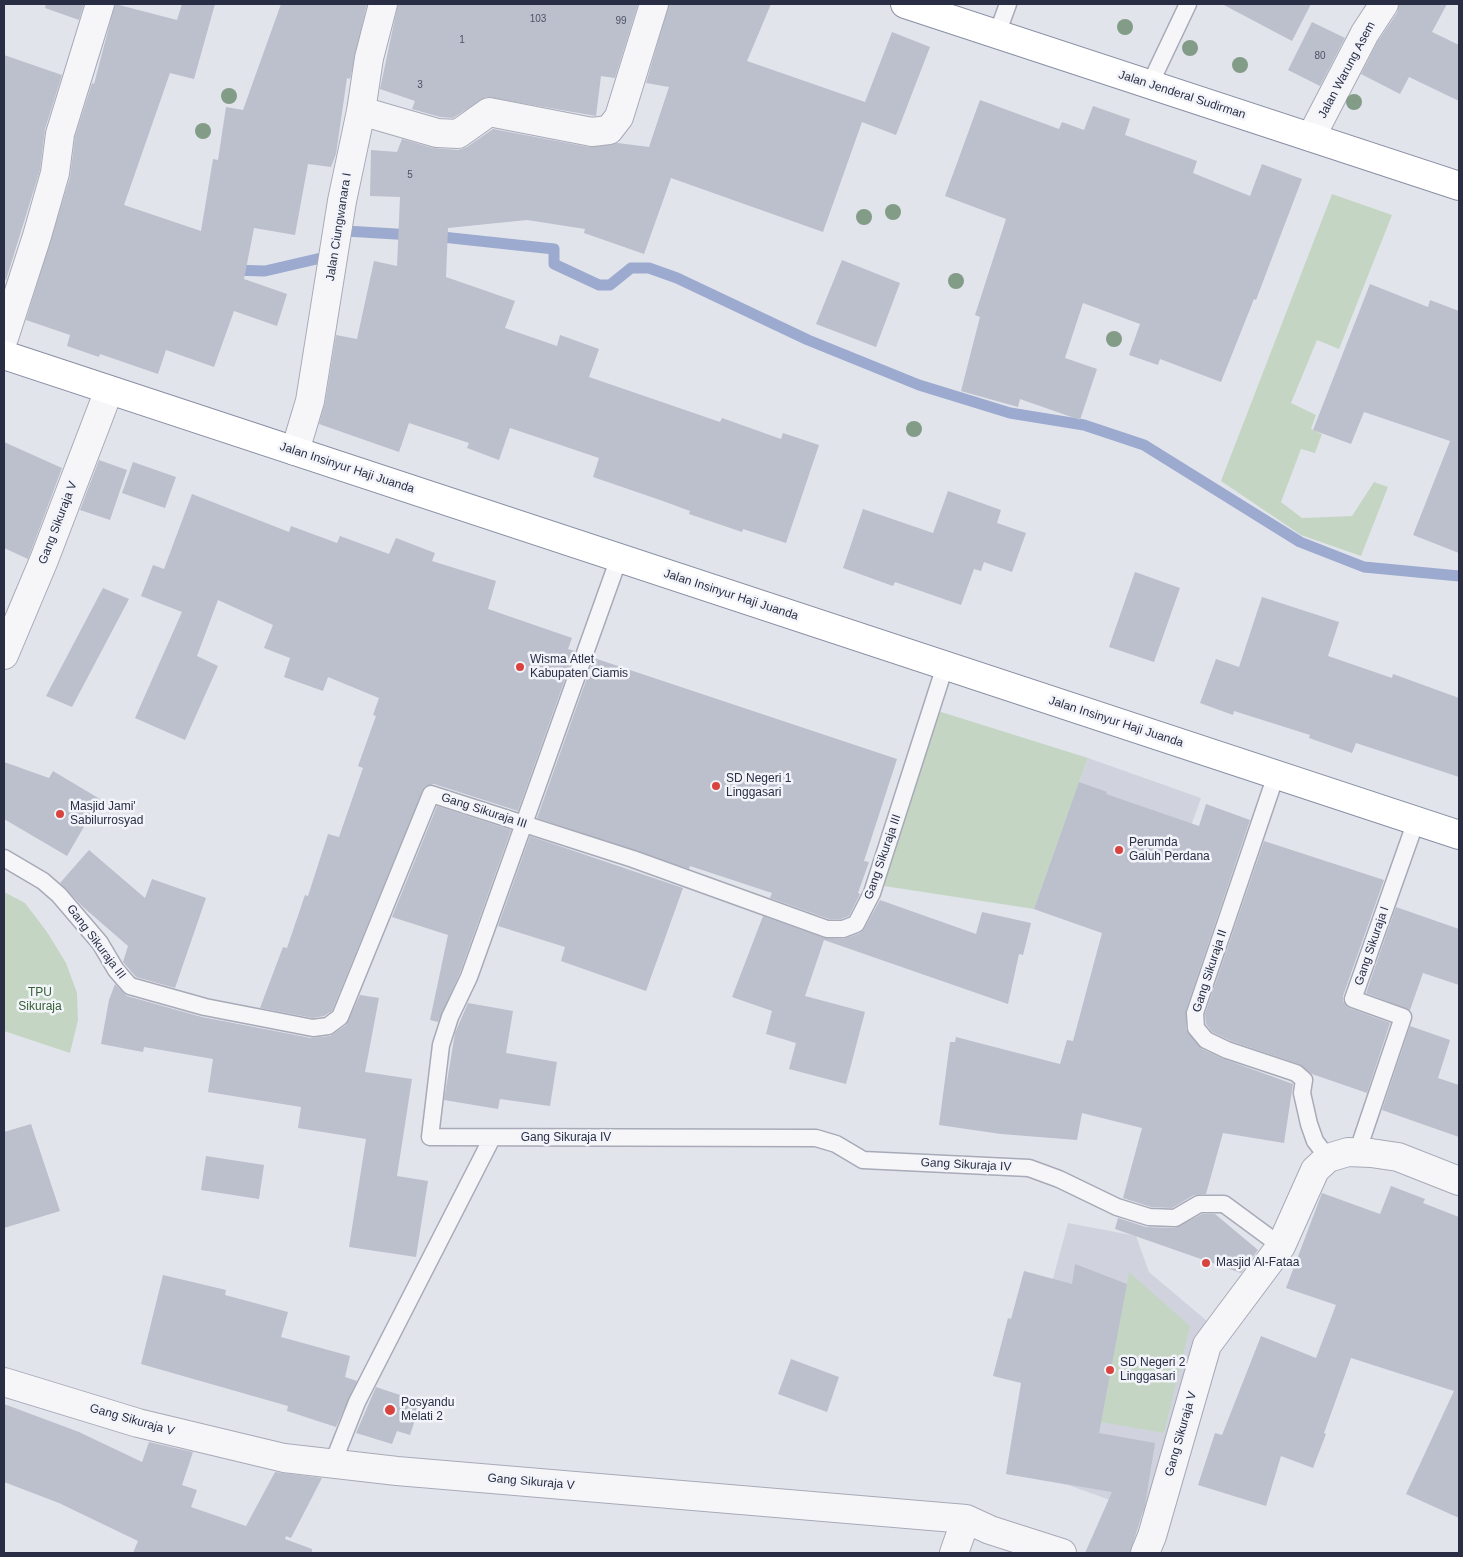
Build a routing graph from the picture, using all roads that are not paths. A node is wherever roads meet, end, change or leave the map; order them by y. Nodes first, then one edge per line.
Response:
1 (100, 4) edge
2 (383, 4) edge
3 (654, 4) edge
4 (904, 4) edge
5 (1008, 4) edge
6 (1188, 4) edge
7 (1384, 4) edge
8 (997, 34) junction
9 (1150, 84) junction
10 (361, 111) junction
11 (1311, 137) junction
12 (1459, 186) edge
13 (4, 338) edge
14 (4, 355) edge
15 (109, 390) junction
16 (295, 451) junction
17 (620, 558) junction
18 (4, 655) edge
19 (945, 666) junction
20 (1276, 775) junction
21 (1416, 821) junction
22 (524, 824) junction
23 (1459, 836) edge
24 (4, 858) edge
25 (492, 1138) junction
26 (1357, 1153) junction
27 (1328, 1158) junction
28 (1459, 1181) edge
29 (1281, 1246) junction
30 (4, 1382) edge
31 (332, 1465) junction
32 (966, 1519) junction
33 (954, 1553) edge
34 (1062, 1553) edge
35 (1144, 1553) edge

1 - 13 street
2 - 10 street, Jalan Ciungwanara I
3 - 10 street
4 - 8 highway, Jalan Jenderal Sudirman
5 - 8 lane
6 - 9 lane
7 - 11 street, Jalan Warung Asem
8 - 9 highway, Jalan Jenderal Sudirman
9 - 11 highway, Jalan Jenderal Sudirman
10 - 16 street, Jalan Ciungwanara I
11 - 12 highway, Jalan Jenderal Sudirman
14 - 15 highway, Jalan Insinyur Haji Juanda
15 - 16 highway, Jalan Insinyur Haji Juanda
15 - 18 street, Gang Sikuraja V
16 - 17 highway, Jalan Insinyur Haji Juanda
17 - 19 highway, Jalan Insinyur Haji Juanda
17 - 22 lane, Gang Sikuraja IV
19 - 20 highway, Jalan Insinyur Haji Juanda
19 - 22 lane, Gang Sikuraja III
20 - 21 highway, Jalan Insinyur Haji Juanda
20 - 27 lane, Gang Sikuraja II
21 - 23 highway, Jalan Insinyur Haji Juanda
21 - 26 lane, Gang Sikuraja I
22 - 24 lane, Gang Sikuraja III
22 - 25 lane, Gang Sikuraja IV
25 - 29 lane, Gang Sikuraja IV
25 - 31 lane
26 - 27 street
26 - 28 street
27 - 29 street, Gang Sikuraja V
29 - 35 street, Gang Sikuraja V
30 - 31 street, Gang Sikuraja V
31 - 32 street, Gang Sikuraja V
32 - 33 street
32 - 34 street, Gang Sikuraja V

